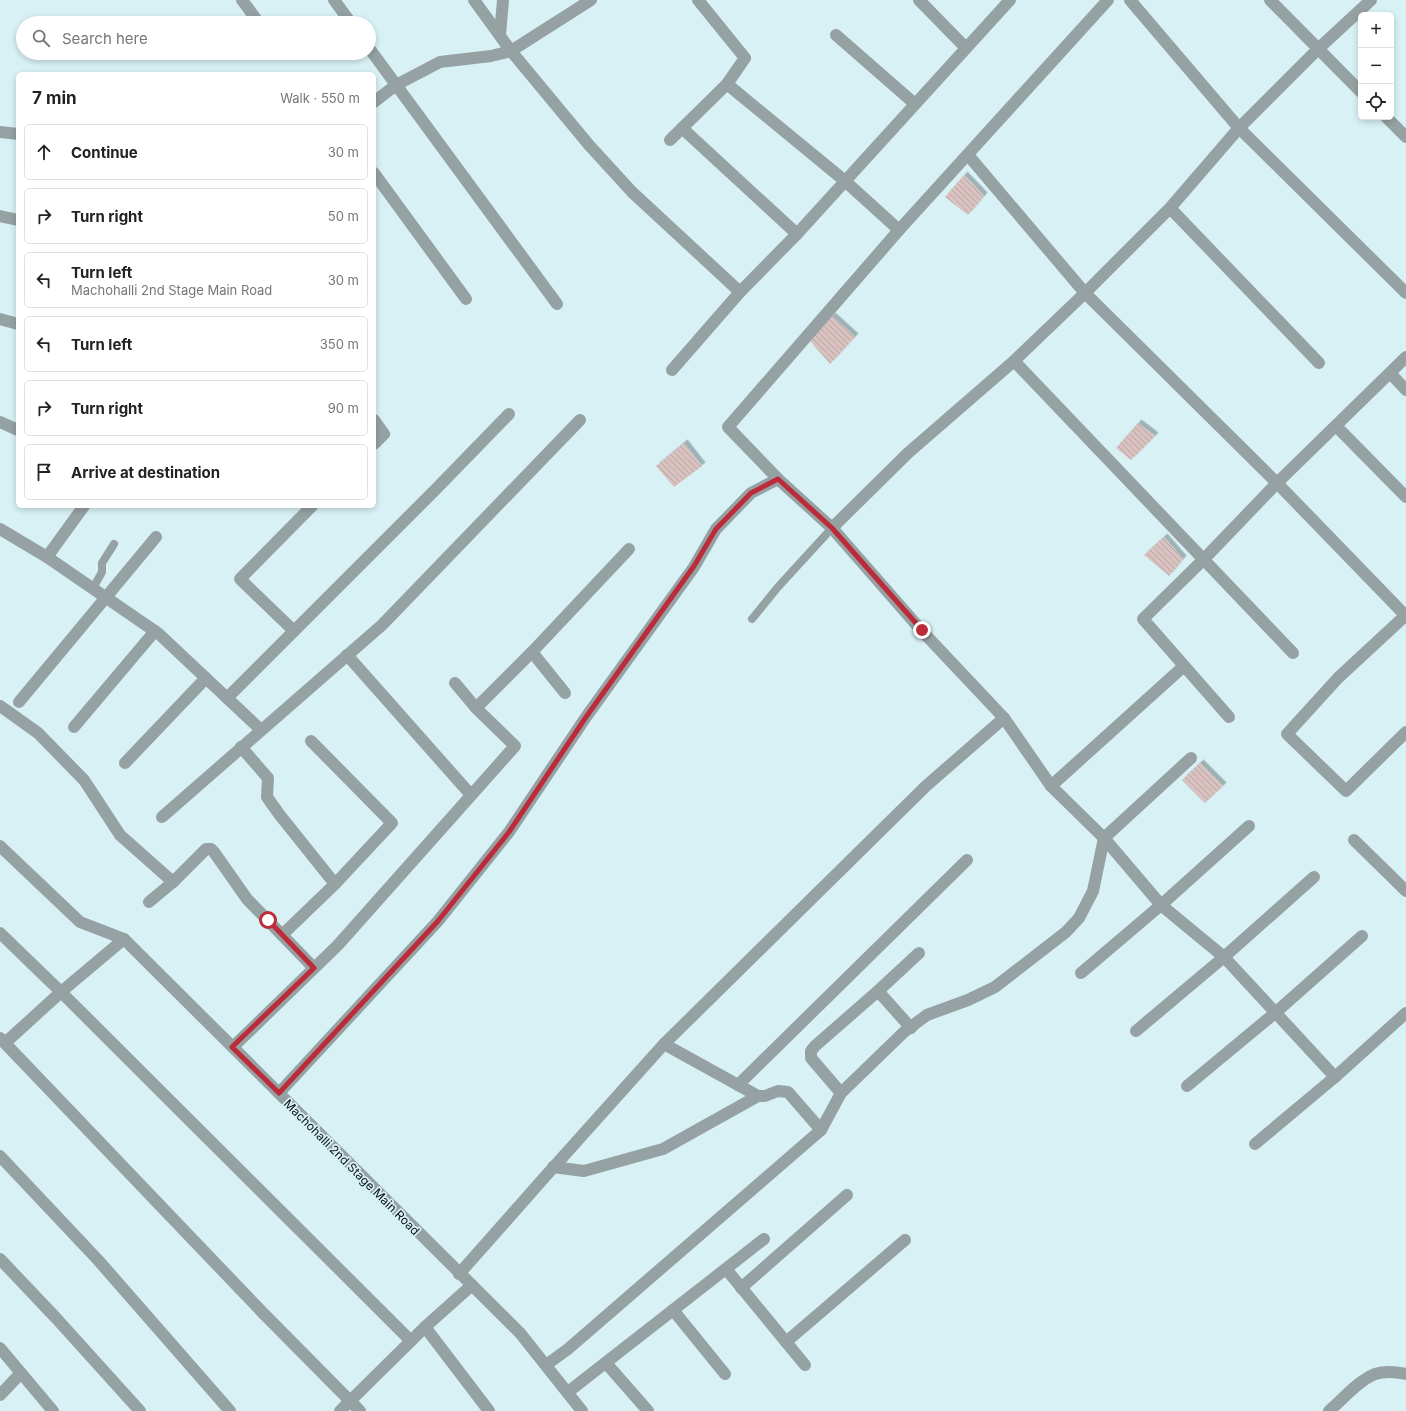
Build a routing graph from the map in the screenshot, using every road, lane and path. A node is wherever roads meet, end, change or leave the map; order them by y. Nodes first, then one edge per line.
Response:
1 (242, 0) edge
2 (334, 0) edge
3 (474, 0) edge
4 (503, 0) edge
5 (590, 0) edge
6 (698, 0) edge
7 (919, 0) edge
8 (1010, 0) edge
9 (1108, 0) edge
10 (1130, 0) edge
11 (1270, 0) edge
12 (1371, 0) edge
13 (254, 16) edge
14 (346, 16) edge
15 (500, 35) junction
16 (836, 35) dead end
17 (966, 48) junction
18 (1318, 49) junction
19 (511, 51) junction
20 (376, 58) edge
21 (727, 84) junction
22 (396, 85) junction
23 (1358, 89) edge
24 (376, 100) edge
25 (915, 104) junction
26 (1389, 120) edge
27 (682, 128) junction
28 (1239, 128) junction
29 (0, 132) edge
30 (16, 134) edge
31 (1406, 137) edge
32 (670, 140) dead end
33 (968, 155) junction
34 (376, 176) edge
35 (845, 181) junction
36 (1170, 208) junction
37 (0, 216) edge
38 (16, 220) edge
39 (899, 230) junction
40 (797, 234) junction
41 (740, 292) junction
42 (1085, 293) junction
43 (1406, 293) edge
44 (466, 298) dead end
45 (557, 304) dead end
46 (0, 319) edge
47 (16, 323) edge
48 (1406, 357) edge
49 (1014, 361) junction
50 (1319, 363) dead end
51 (672, 370) dead end
52 (1390, 373) junction
53 (1406, 390) edge
54 (509, 414) dead end
55 (580, 420) dead end
56 (0, 422) edge
57 (376, 423) edge
58 (1336, 426) junction
59 (16, 429) edge
60 (376, 442) edge
61 (778, 479) junction
62 (1277, 483) junction
63 (1406, 496) edge
64 (83, 508) edge
65 (310, 508) edge
66 (832, 528) junction
67 (0, 529) edge
68 (156, 538) dead end
69 (114, 544) dead end
70 (629, 549) dead end
71 (47, 557) junction
72 (1204, 559) junction
73 (93, 588) junction
74 (106, 597) junction
75 (1406, 615) edge
76 (752, 619) dead end
77 (155, 631) junction
78 (294, 631) junction
79 (532, 652) junction
80 (1293, 653) dead end
81 (347, 655) junction
82 (1184, 666) junction
83 (206, 678) junction
84 (456, 683) dead end
85 (565, 693) dead end
86 (227, 698) junction
87 (19, 702) dead end
88 (0, 706) edge
89 (476, 708) junction
90 (1229, 717) dead end
91 (1004, 718) junction
92 (74, 726) dead end
93 (261, 730) junction
94 (1406, 732) edge
95 (311, 741) dead end
96 (240, 747) junction
97 (1191, 758) dead end
98 (125, 763) dead end
99 (1051, 786) junction
100 (471, 795) junction
101 (162, 817) dead end
102 (1249, 826) dead end
103 (1104, 838) junction
104 (1354, 840) dead end
105 (0, 846) edge
106 (967, 860) dead end
107 (1314, 877) dead end
108 (173, 882) junction
109 (335, 884) junction
110 (1406, 891) edge
111 (150, 902) dead end
112 (1161, 904) junction
113 (0, 933) edge
114 (282, 934) junction
115 (1362, 936) dead end
116 (124, 939) junction
117 (919, 953) dead end
118 (1224, 957) junction
119 (314, 968) junction
120 (1081, 973) dead end
121 (878, 991) junction
122 (61, 992) junction
123 (1275, 1013) junction
124 (1406, 1013) edge
125 (911, 1028) junction
126 (1136, 1031) dead end
127 (3, 1040) edge
128 (664, 1044) junction
129 (232, 1047) junction
130 (1335, 1077) junction
131 (738, 1085) junction
132 (1187, 1086) dead end
133 (279, 1093) junction
134 (841, 1093) junction
135 (758, 1096) junction
136 (821, 1130) junction
137 (1255, 1144) dead end
138 (0, 1156) edge
139 (553, 1168) junction
140 (847, 1195) dead end
141 (764, 1239) dead end
142 (905, 1240) dead end
143 (0, 1259) edge
144 (726, 1269) junction
145 (459, 1274) junction
146 (472, 1284) junction
147 (741, 1288) junction
148 (673, 1310) junction
149 (425, 1327) junction
150 (411, 1341) junction
151 (786, 1342) junction
152 (0, 1348) edge
153 (606, 1363) junction
154 (546, 1365) junction
155 (805, 1365) dead end
156 (22, 1373) junction
157 (725, 1374) dead end
158 (1406, 1374) edge
159 (568, 1392) junction
160 (0, 1395) edge
161 (351, 1400) junction
162 (53, 1411) edge
163 (140, 1411) edge
164 (230, 1411) edge
165 (340, 1411) edge
166 (360, 1411) edge
167 (489, 1411) edge
168 (582, 1411) edge
169 (648, 1411) edge
170 (1329, 1411) edge

1 - 13 street
2 - 14 street
3 - 15 street
4 - 15 street
5 - 19 street
6 - 21 street
7 - 17 street
8 - 17 street
9 - 33 street
10 - 28 street
11 - 18 street
12 - 18 street
15 - 19 street
16 - 25 street
17 - 25 street
18 - 23 street
18 - 28 street
19 - 22 street
19 - 41 street
20 - 22 street
21 - 27 street
21 - 35 street
22 - 24 street
22 - 45 street
25 - 35 street
26 - 31 street
27 - 32 street
27 - 40 street
28 - 36 street
28 - 43 street
29 - 30 street
33 - 39 street
33 - 42 street
34 - 44 street
35 - 39 street
35 - 40 street
36 - 42 street
36 - 50 street
37 - 38 street
39 - 61 street
40 - 41 street
41 - 51 street
42 - 49 street
42 - 62 street
46 - 47 street
48 - 52 street
49 - 66 street
49 - 72 street
52 - 53 street
52 - 58 street
54 - 78 street
55 - 81 street
56 - 59 street
57 - 60 street
58 - 62 street
58 - 63 street
61 - 66 street
61 - 133 street
62 - 72 street
62 - 75 street
64 - 71 street
65 - 78 street
66 - 76 lane
66 - 91 street
67 - 71 street
68 - 74 street
69 - 73 lane
70 - 79 street
71 - 73 street
72 - 80 street
72 - 82 street
73 - 74 street
74 - 77 street
74 - 87 street
75 - 94 street
77 - 83 street
77 - 92 street
78 - 86 street
79 - 85 street
79 - 89 street
81 - 93 street
81 - 100 street
82 - 90 street
82 - 99 street
83 - 86 street
83 - 98 street
84 - 89 street
86 - 93 street
88 - 108 street
89 - 100 street
91 - 99 street
91 - 128 street
93 - 96 street
95 - 109 street
96 - 101 street
96 - 109 street
97 - 103 street
99 - 103 street
100 - 119 street
102 - 112 street
103 - 112 street
103 - 125 street
104 - 110 street
105 - 116 street, Machohalli 2nd Stage Main Road
106 - 131 street
107 - 118 street
108 - 111 street
108 - 114 street
109 - 114 street
112 - 118 street
112 - 120 street
113 - 122 street
114 - 119 street
115 - 123 street
116 - 122 street
116 - 129 street, Machohalli 2nd Stage Main Road
117 - 121 street
118 - 123 street
118 - 126 street
119 - 129 street
121 - 125 street
121 - 134 street
122 - 127 street
122 - 150 street
123 - 130 street
123 - 132 street
124 - 130 street
125 - 134 street
127 - 161 street
128 - 131 street
128 - 139 street
129 - 133 street, Machohalli 2nd Stage Main Road
130 - 137 street
131 - 135 street
133 - 145 street, Machohalli 2nd Stage Main Road
134 - 136 street
135 - 136 street
135 - 139 street
136 - 154 street
138 - 164 street
139 - 145 street
140 - 147 street
141 - 144 street
142 - 151 street
143 - 163 street
144 - 147 street
144 - 148 street
145 - 146 street, Machohalli 2nd Stage Main Road
146 - 149 street
146 - 154 street, Machohalli 2nd Stage Main Road
147 - 151 street
148 - 153 street
148 - 157 street
149 - 150 street
149 - 167 street
150 - 161 street
151 - 155 street
152 - 156 street
153 - 159 street
153 - 169 street
154 - 159 street, Machohalli 2nd Stage Main Road
156 - 160 street
156 - 162 street
158 - 170 street
159 - 168 street, Machohalli 2nd Stage Main Road
161 - 165 street
161 - 166 street

